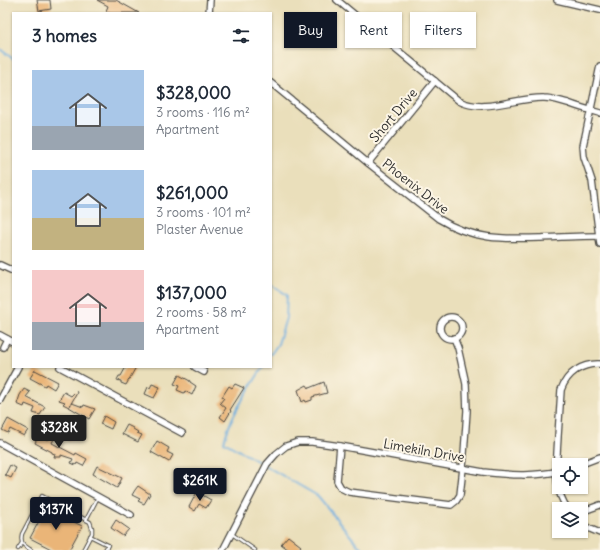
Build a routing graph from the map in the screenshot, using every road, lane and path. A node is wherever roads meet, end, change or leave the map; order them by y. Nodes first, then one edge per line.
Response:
1 (210, 0) edge
2 (337, 0) edge
3 (557, 0) edge
4 (600, 10) edge
5 (209, 12) edge
6 (600, 66) edge
7 (435, 81) junction
8 (272, 84) edge
9 (590, 110) junction
10 (600, 113) edge
11 (368, 163) junction
12 (600, 236) edge
13 (600, 244) edge
14 (0, 265) edge
15 (12, 271) edge
16 (0, 336) edge
17 (454, 338) dead end
18 (7, 339) junction
19 (12, 342) edge
20 (3, 347) dead end
21 (600, 364) edge
22 (17, 368) edge
23 (62, 368) edge
24 (197, 368) edge
25 (204, 372) dead end
26 (0, 400) edge
27 (182, 433) dead end
28 (0, 443) edge
29 (340, 446) junction
30 (600, 457) edge
31 (559, 458) edge
32 (588, 462) edge
33 (463, 468) junction
34 (552, 473) edge
35 (98, 497) junction
36 (600, 505) edge
37 (588, 509) edge
38 (131, 515) dead end
39 (86, 520) junction
40 (588, 528) edge
41 (600, 533) edge
42 (231, 534) junction
43 (90, 536) junction
44 (22, 542) junction
45 (18, 550) edge
46 (31, 550) edge
47 (83, 550) edge
48 (105, 550) edge
49 (223, 550) edge
50 (255, 550) edge

1 - 5 street
2 - 7 street
3 - 4 street
6 - 9 street
7 - 9 street
7 - 11 street, Short Drive
8 - 11 street, Phoenix Drive
9 - 10 street
9 - 12 street
11 - 12 street, Phoenix Drive
12 - 13 street
14 - 15 street
16 - 18 street
17 - 33 street
18 - 19 street
18 - 20 street
21 - 31 street
22 - 26 street
23 - 27 street
24 - 25 street
28 - 35 street
29 - 33 street, Limekiln Drive
29 - 33 street
29 - 42 street, Limekiln Drive
30 - 32 street
33 - 34 street, Limekiln Drive
35 - 38 street
35 - 39 lane
36 - 37 street
39 - 43 lane
39 - 44 lane
40 - 41 street
42 - 49 street
42 - 50 lane
43 - 47 lane
43 - 48 lane
44 - 45 lane
44 - 46 lane

